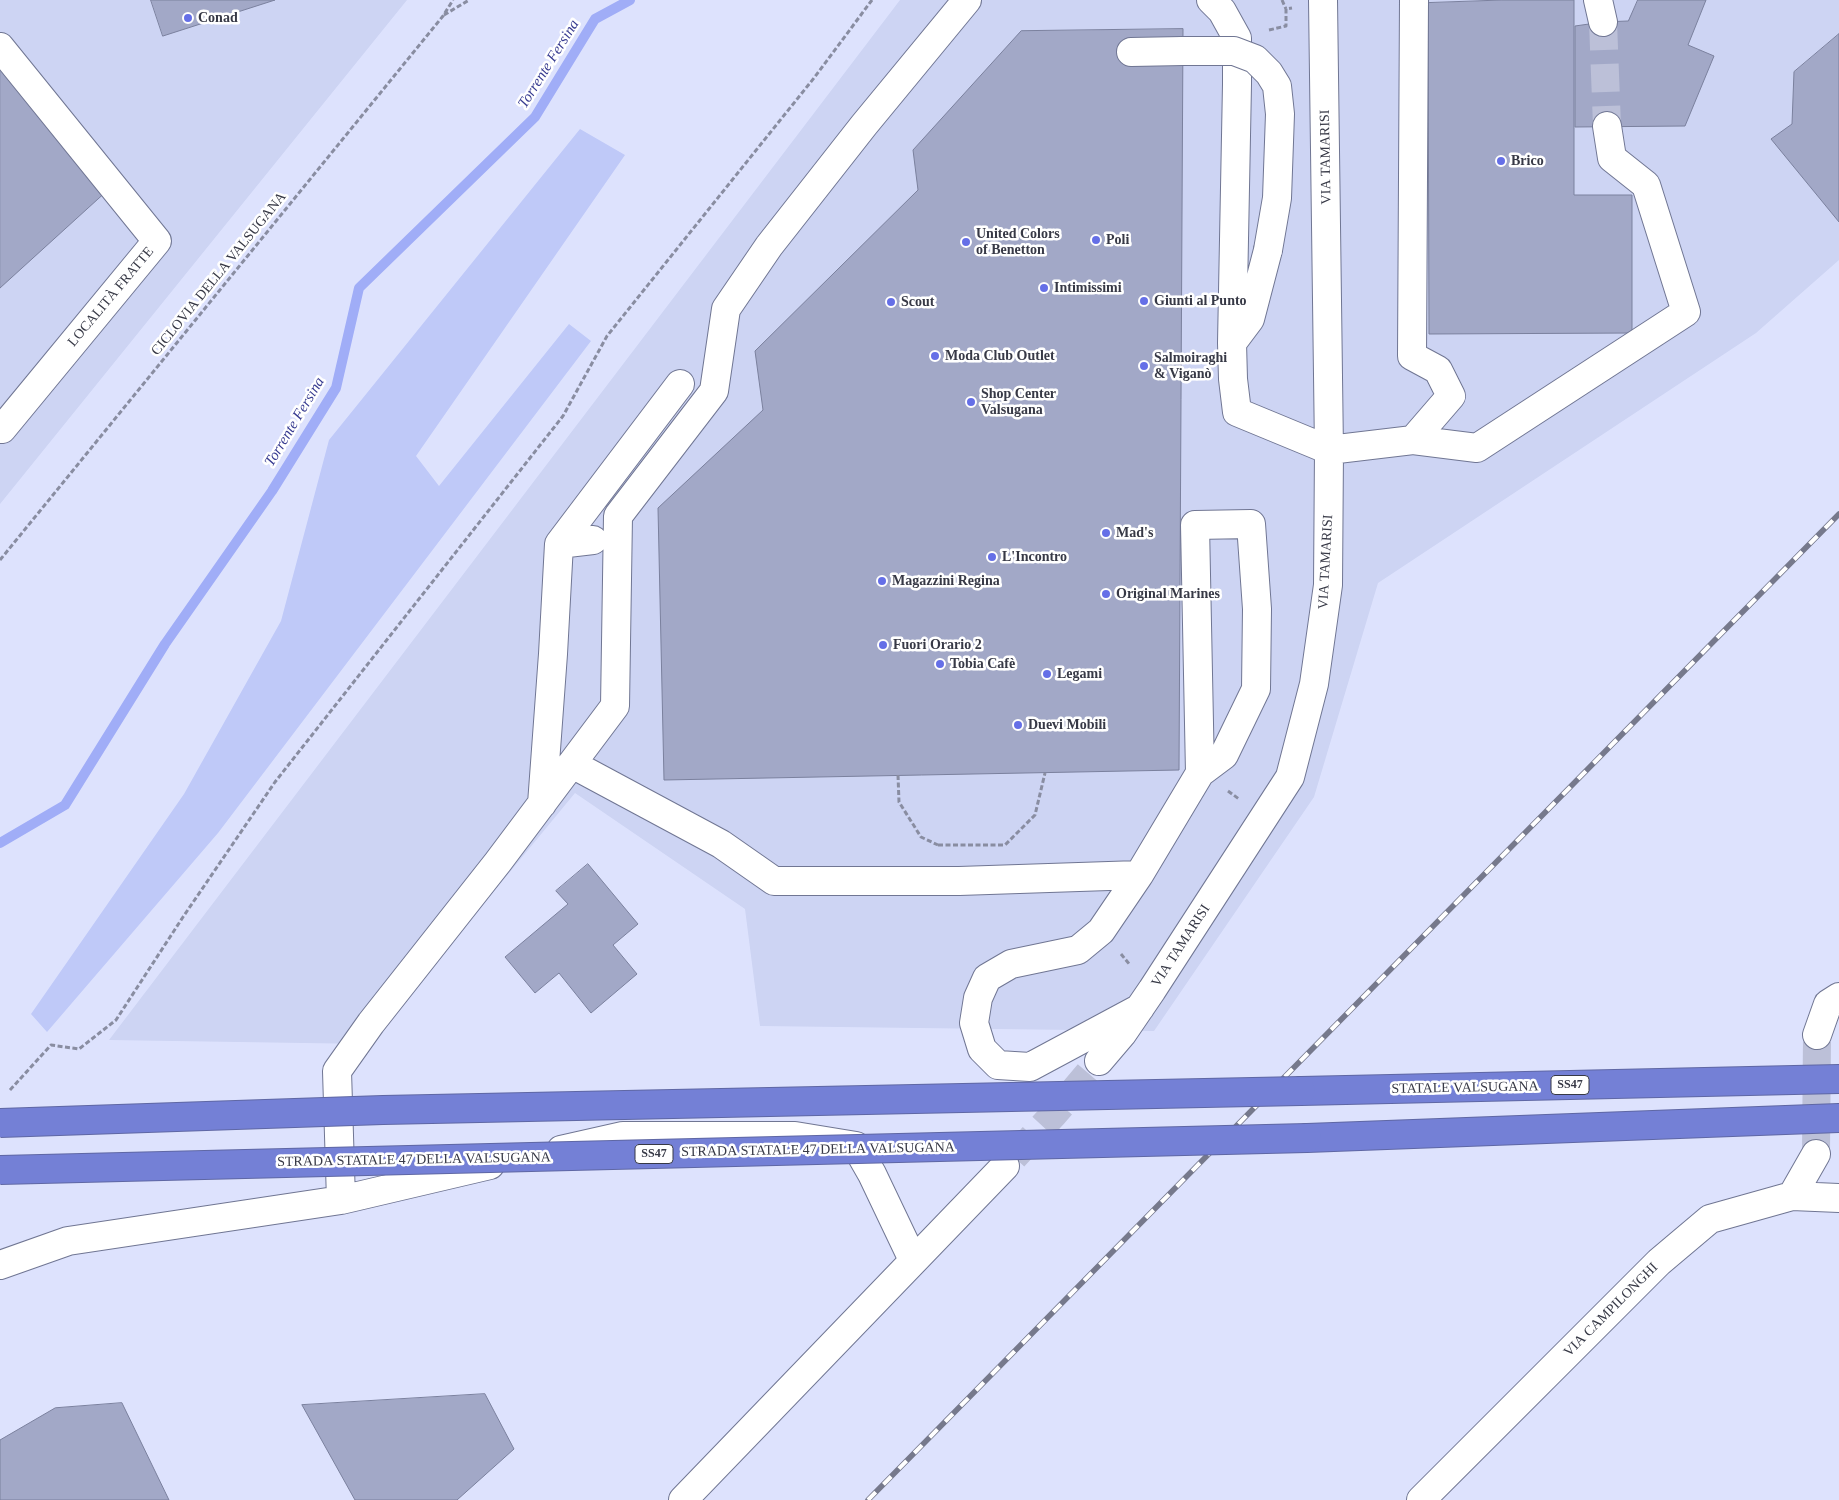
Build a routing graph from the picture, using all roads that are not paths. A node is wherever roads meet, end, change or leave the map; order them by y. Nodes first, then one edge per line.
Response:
1 (968, 0) edge
2 (1211, 0) edge
3 (1323, 0) edge
4 (1414, 0) edge
5 (0, 47) edge
6 (1131, 52) dead end
7 (1608, 126) tunnel mouth
8 (1232, 343) junction
9 (680, 384) dead end
10 (1, 429) edge
11 (1413, 440) junction
12 (1329, 450) junction
13 (594, 540) dead end
14 (559, 544) junction
15 (572, 764) junction
16 (1200, 773) junction
17 (542, 804) junction
18 (1139, 875) junction
19 (1839, 996) edge
20 (1146, 999) junction
21 (1817, 1035) tunnel mouth
22 (1099, 1061) tunnel mouth
23 (1839, 1079) edge
24 (1839, 1118) edge
25 (0, 1122) edge
26 (1816, 1154) tunnel mouth
27 (1005, 1166) tunnel mouth
28 (0, 1170) edge
29 (1792, 1196) junction
30 (1839, 1198) edge
31 (341, 1200) junction
32 (914, 1260) junction
33 (0, 1265) edge
34 (683, 1500) edge
35 (1421, 1500) edge

1 - 15 street
2 - 8 street
3 - 12 street, VIA TAMARISI
4 - 11 street
5 - 10 street, LOCALITÀ FRATTE
6 - 8 street, bridge
7 - 11 street
8 - 12 street
9 - 14 street
11 - 12 street
12 - 20 street, VIA TAMARISI
13 - 14 street
14 - 17 street
15 - 17 street
15 - 18 street
16 - 16 street
16 - 18 street
17 - 31 street
18 - 20 street
19 - 21 street
20 - 22 street, VIA TAMARISI
23 - 25 highway, STATALE VALSUGANA / SS47, bridge
24 - 28 highway, STRADA STATALE 47 DELLA VALSUGANA / SS47, bridge
26 - 29 street
27 - 32 street
29 - 30 street, VIA CAMPILONGHI
29 - 35 street, VIA CAMPILONGHI
31 - 32 street
31 - 33 street
32 - 34 street

